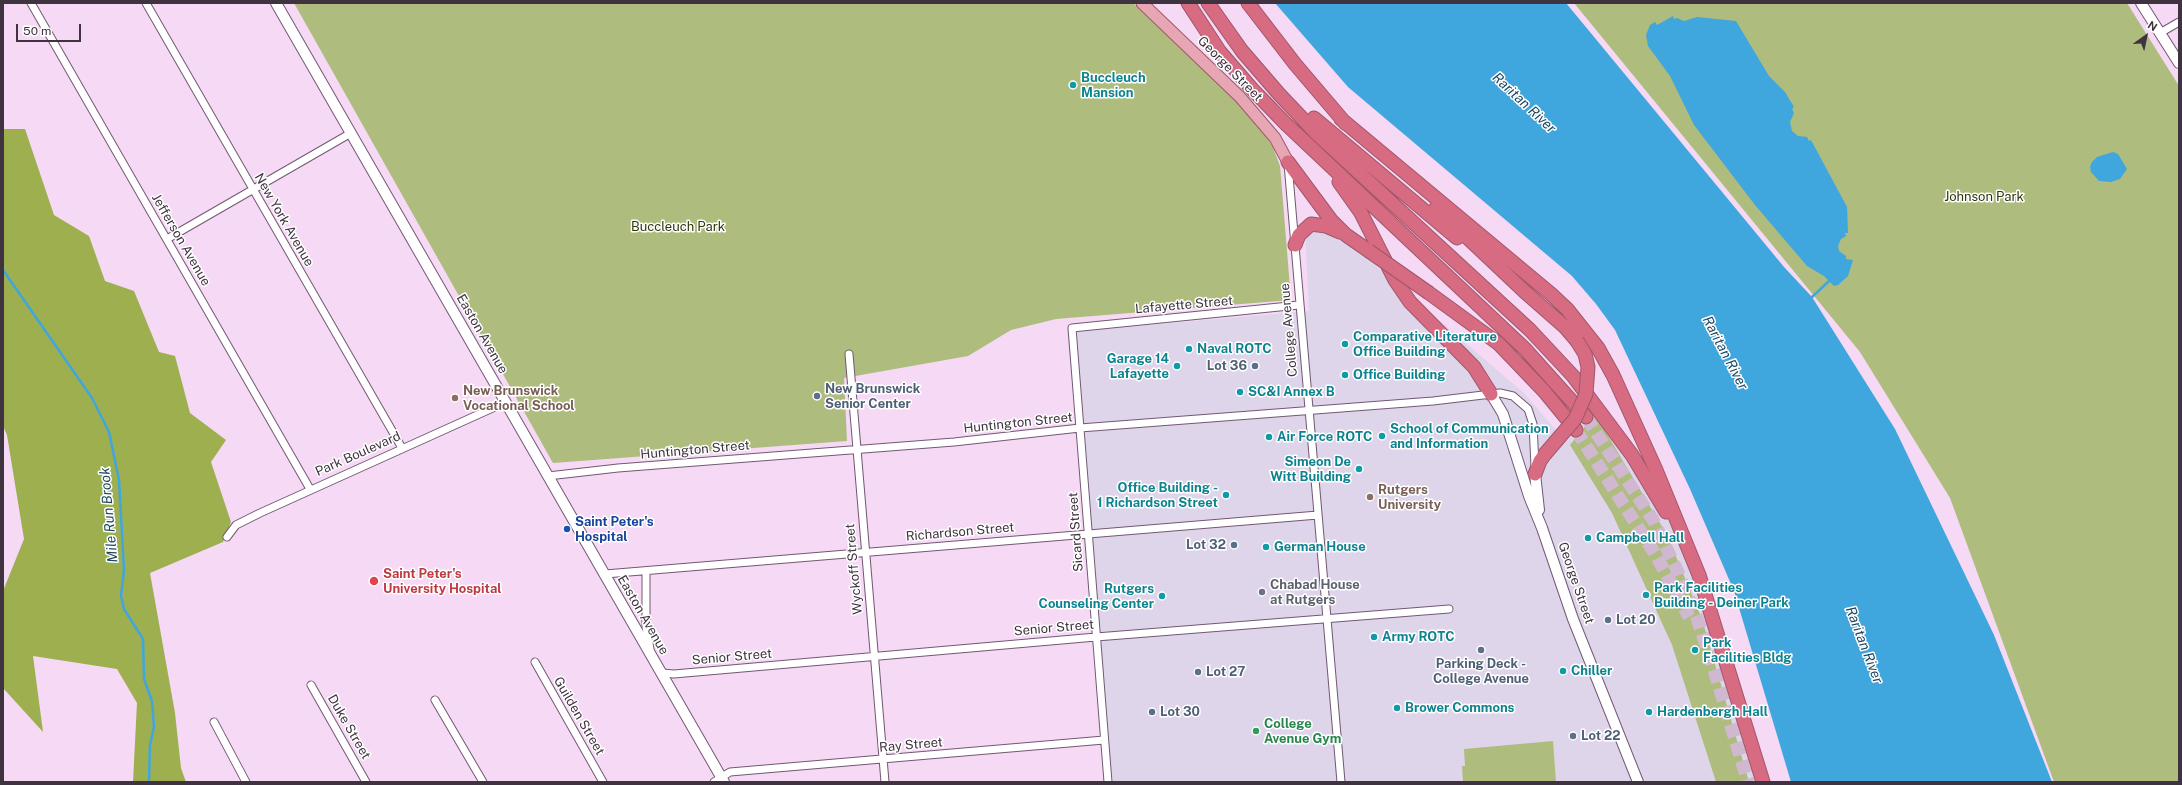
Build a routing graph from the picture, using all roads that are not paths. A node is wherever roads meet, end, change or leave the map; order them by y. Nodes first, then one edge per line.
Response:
1 (30, 3) edge
2 (146, 3) edge
3 (276, 3) edge
4 (1142, 3) edge
5 (1188, 3) edge
6 (1208, 3) edge
7 (1248, 3) edge
8 (2141, 3) edge
9 (2179, 22) edge
10 (2160, 33) junction
11 (1242, 51) junction
12 (2179, 63) edge
13 (1341, 118) junction
14 (351, 133) junction
15 (1317, 153) junction
16 (1288, 162) junction
17 (253, 190) junction
18 (1346, 235) junction
19 (166, 240) junction
20 (1295, 245) junction
21 (1524, 291) junction
22 (1299, 305) junction
23 (1072, 328) joint
24 (849, 354) dead end
25 (1491, 394) junction
26 (506, 402) junction
27 (1308, 410) junction
28 (1586, 417) tunnel mouth
29 (1080, 428) junction
30 (1576, 430) tunnel mouth
31 (402, 448) junction
32 (856, 449) junction
33 (1535, 474) junction
34 (548, 476) junction
35 (310, 489) junction
36 (1318, 515) junction
37 (1542, 528) junction
38 (1088, 533) junction
39 (227, 537) dead end
40 (864, 553) junction
41 (646, 571) junction
42 (605, 574) junction
43 (1699, 576) junction
44 (1449, 609) dead end
45 (1327, 618) junction
46 (1096, 637) junction
47 (650, 653) junction
48 (874, 656) junction
49 (535, 662) dead end
50 (662, 673) junction
51 (311, 685) dead end
52 (435, 700) dead end
53 (214, 722) dead end
54 (1104, 740) junction
55 (883, 760) junction
56 (720, 780) edge
57 (246, 782) edge
58 (366, 782) edge
59 (483, 782) edge
60 (603, 782) edge
61 (885, 782) edge
62 (1108, 782) edge
63 (1341, 782) edge
64 (1638, 782) edge
65 (1763, 782) edge

1 - 19 street, Jefferson Avenue
2 - 17 street, New York Avenue
3 - 14 street, Easton Avenue
4 - 16 main road, George Street
5 - 15 highway
6 - 11 highway
7 - 13 highway
8 - 10 street
9 - 10 street
10 - 12 street
11 - 21 highway
11 - 43 highway
13 - 21 highway
13 - 43 highway
14 - 17 street
14 - 26 street, Easton Avenue
15 - 25 highway
15 - 28 highway
16 - 18 highway
16 - 20 street, College Avenue
17 - 19 street
17 - 31 street, New York Avenue
18 - 20 highway
18 - 30 highway, bridge
19 - 35 street, Jefferson Avenue
20 - 22 street, College Avenue
21 - 33 highway, bridge
22 - 23 street, Lafayette Street
22 - 27 street, College Avenue
23 - 29 street, Sicard Street
24 - 32 street, Wyckoff Street
25 - 27 street, Huntington Street
25 - 33 street, Huntington Street
25 - 37 street, George Street
26 - 31 street, Park Boulevard
26 - 34 street, Easton Avenue
27 - 29 street, Huntington Street
27 - 36 street, College Avenue
29 - 32 street, Huntington Street
29 - 38 street, Sicard Street
31 - 35 street, Park Boulevard
32 - 34 street, Huntington Street
32 - 40 street, Wyckoff Street
33 - 37 street
34 - 42 street, Easton Avenue
35 - 39 street, Park Boulevard
36 - 38 street, Richardson Street
36 - 45 street, College Avenue
37 - 64 street, George Street
38 - 40 street, Richardson Street
38 - 46 street, Sicard Street
40 - 41 street, Richardson Street
40 - 48 street, Wyckoff Street
41 - 42 street, Richardson Street
41 - 47 street
42 - 47 street, Easton Avenue
43 - 65 highway
44 - 45 street, Senior Street
45 - 46 street, Senior Street
45 - 63 street, College Avenue
46 - 48 street, Senior Street
46 - 54 street, Sicard Street
47 - 50 street, Easton Avenue
48 - 50 street, Senior Street
48 - 55 street, Wyckoff Street
49 - 60 street, Guilden Street
50 - 56 street, Easton Avenue
51 - 58 street, Duke Street
52 - 59 street
53 - 57 street
54 - 55 street, Ray Street
54 - 62 street, Sicard Street
55 - 56 street, Ray Street
55 - 61 street, Wyckoff Street

